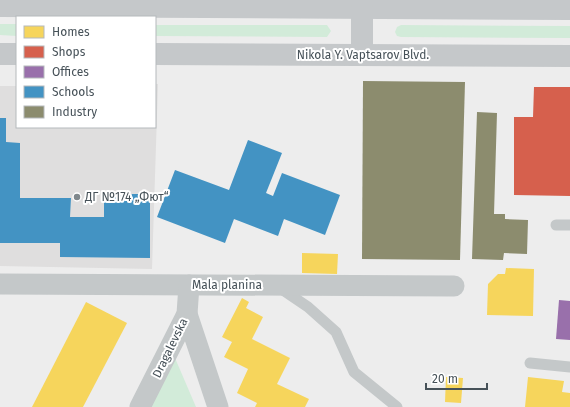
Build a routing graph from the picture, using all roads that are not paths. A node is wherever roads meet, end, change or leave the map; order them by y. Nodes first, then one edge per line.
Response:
1 (258, 3) edge
2 (352, 4) edge
3 (539, 4) edge
4 (0, 6) edge
5 (570, 9) edge
6 (0, 54) edge
7 (16, 54) edge
8 (156, 54) edge
9 (362, 54) junction
10 (570, 56) edge
11 (556, 225) dead end
12 (570, 225) edge
13 (0, 284) edge
14 (189, 285) junction
15 (276, 285) junction
16 (454, 286) dead end
17 (187, 314) junction
18 (530, 363) dead end
19 (570, 367) edge
20 (140, 407) edge
21 (218, 407) edge
22 (397, 407) edge

1 - 2 main road
1 - 4 main road
2 - 3 main road
2 - 9 main road
3 - 5 main road
6 - 7 main road
8 - 9 main road, Nikola Y. Vaptsarov Blvd.
9 - 10 main road, Nikola Y. Vaptsarov Blvd.
11 - 12 lane
13 - 14 street, Mala planina
14 - 15 street, Mala planina
14 - 17 street, Dragalevska
15 - 16 street, Mala planina
15 - 22 lane
17 - 20 street, Dragalevska
17 - 21 street
18 - 19 lane

